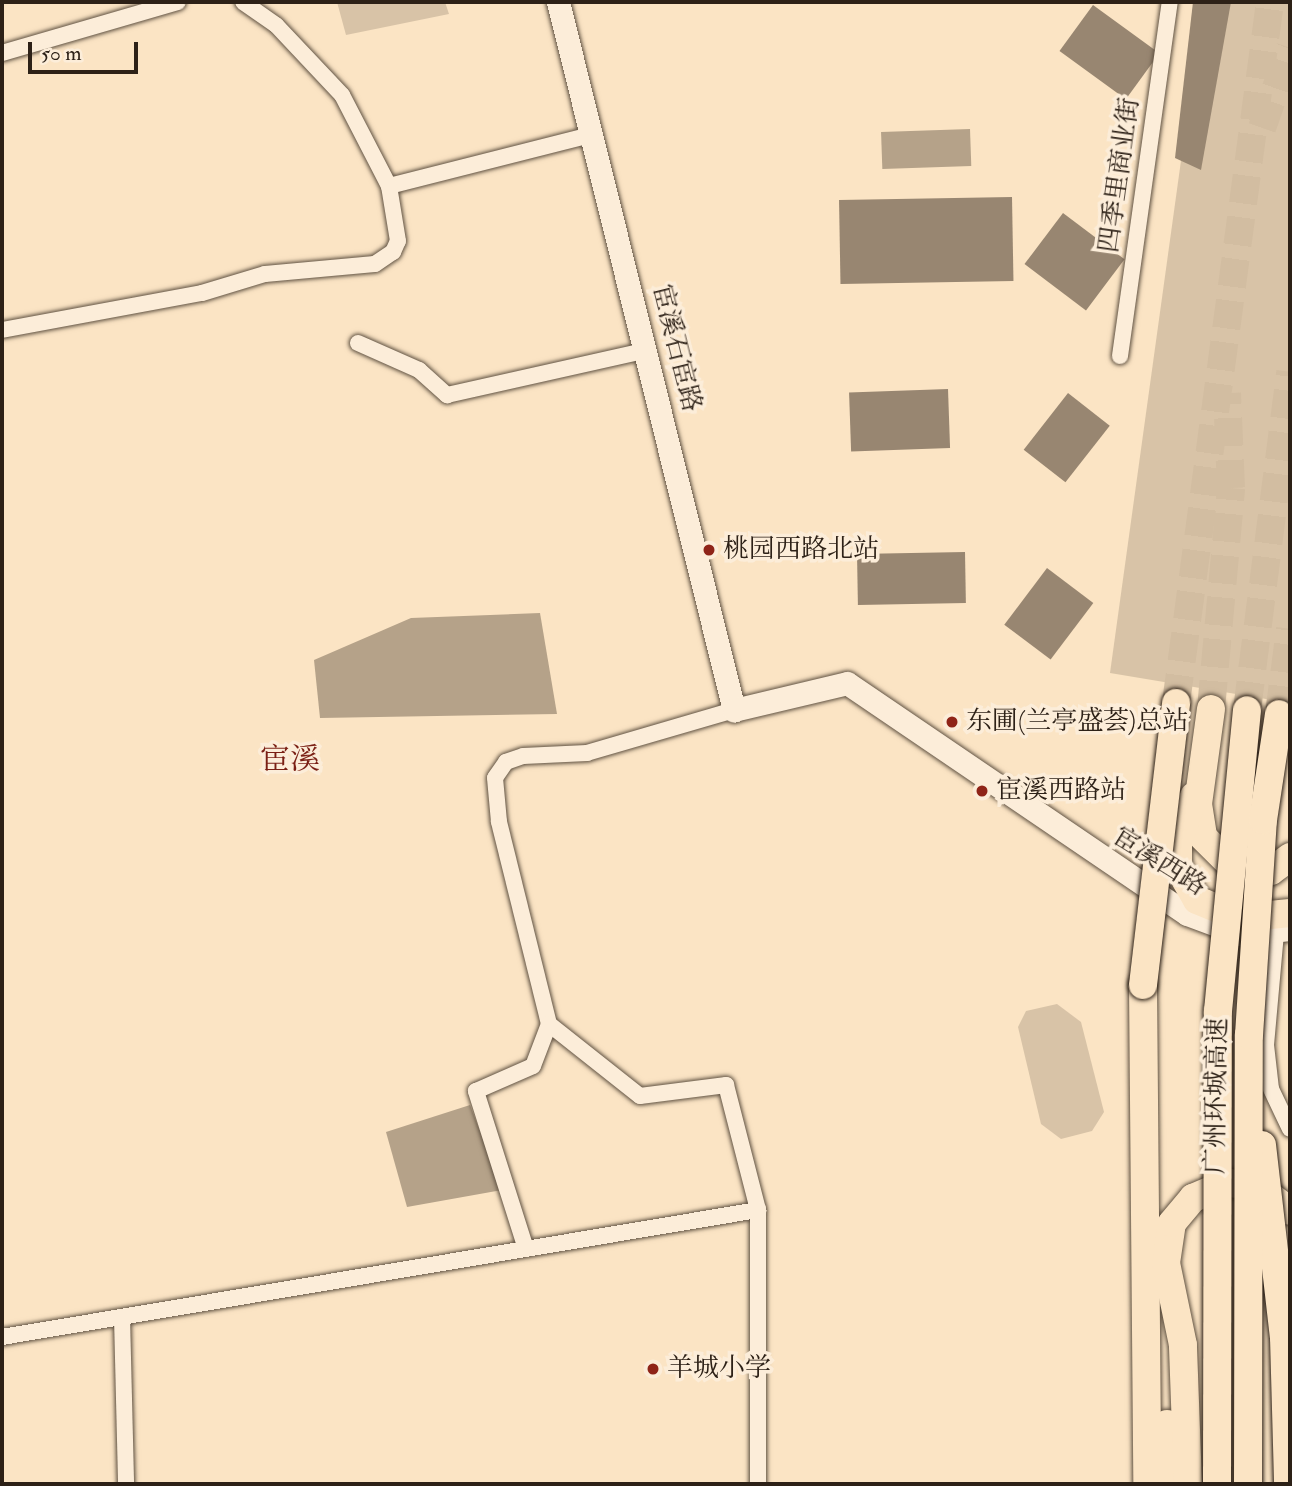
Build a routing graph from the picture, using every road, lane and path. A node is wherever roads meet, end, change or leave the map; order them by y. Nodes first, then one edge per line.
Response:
1 (178, 2) edge
2 (243, 2) edge
3 (558, 2) edge
4 (1170, 2) edge
5 (2, 52) edge
6 (595, 134) junction
7 (388, 186) junction
8 (2, 330) edge
9 (358, 343) dead end
10 (648, 350) junction
11 (1120, 356) dead end
12 (1176, 704) tunnel mouth
13 (1211, 709) tunnel mouth
14 (734, 710) junction
15 (1247, 710) tunnel mouth
16 (1279, 714) tunnel mouth
17 (1199, 784) junction
18 (1290, 858) edge
19 (1286, 925) edge
20 (549, 1024) junction
21 (1249, 1035) junction
22 (1290, 1129) edge
23 (758, 1210) junction
24 (1290, 1211) edge
25 (526, 1249) junction
26 (122, 1317) junction
27 (2, 1337) edge
28 (1289, 1405) edge
29 (1168, 1482) edge
30 (126, 1484) edge
31 (758, 1484) edge
32 (1217, 1484) edge
33 (1248, 1484) edge
34 (1288, 1484) edge

1 - 5 street
2 - 7 street
3 - 6 street, 宦溪石宦路
4 - 11 street, 四季里商业街
6 - 7 street
6 - 10 street, 宦溪石宦路
7 - 8 street
9 - 10 street
10 - 14 street, 宦溪石宦路
12 - 29 highway, bridge
13 - 17 highway
14 - 19 street, 宦溪西路
14 - 20 street, 宦溪西路
15 - 32 highway, 广州环城高速, bridge
16 - 21 highway, 广州环城高速, bridge
17 - 18 highway
17 - 19 highway
19 - 22 street
20 - 23 street
20 - 25 street
21 - 28 highway, bridge
21 - 33 highway, 广州环城高速, bridge
23 - 25 street
23 - 31 street
24 - 29 highway
25 - 26 street
26 - 27 street
26 - 30 street
28 - 34 highway, bridge

